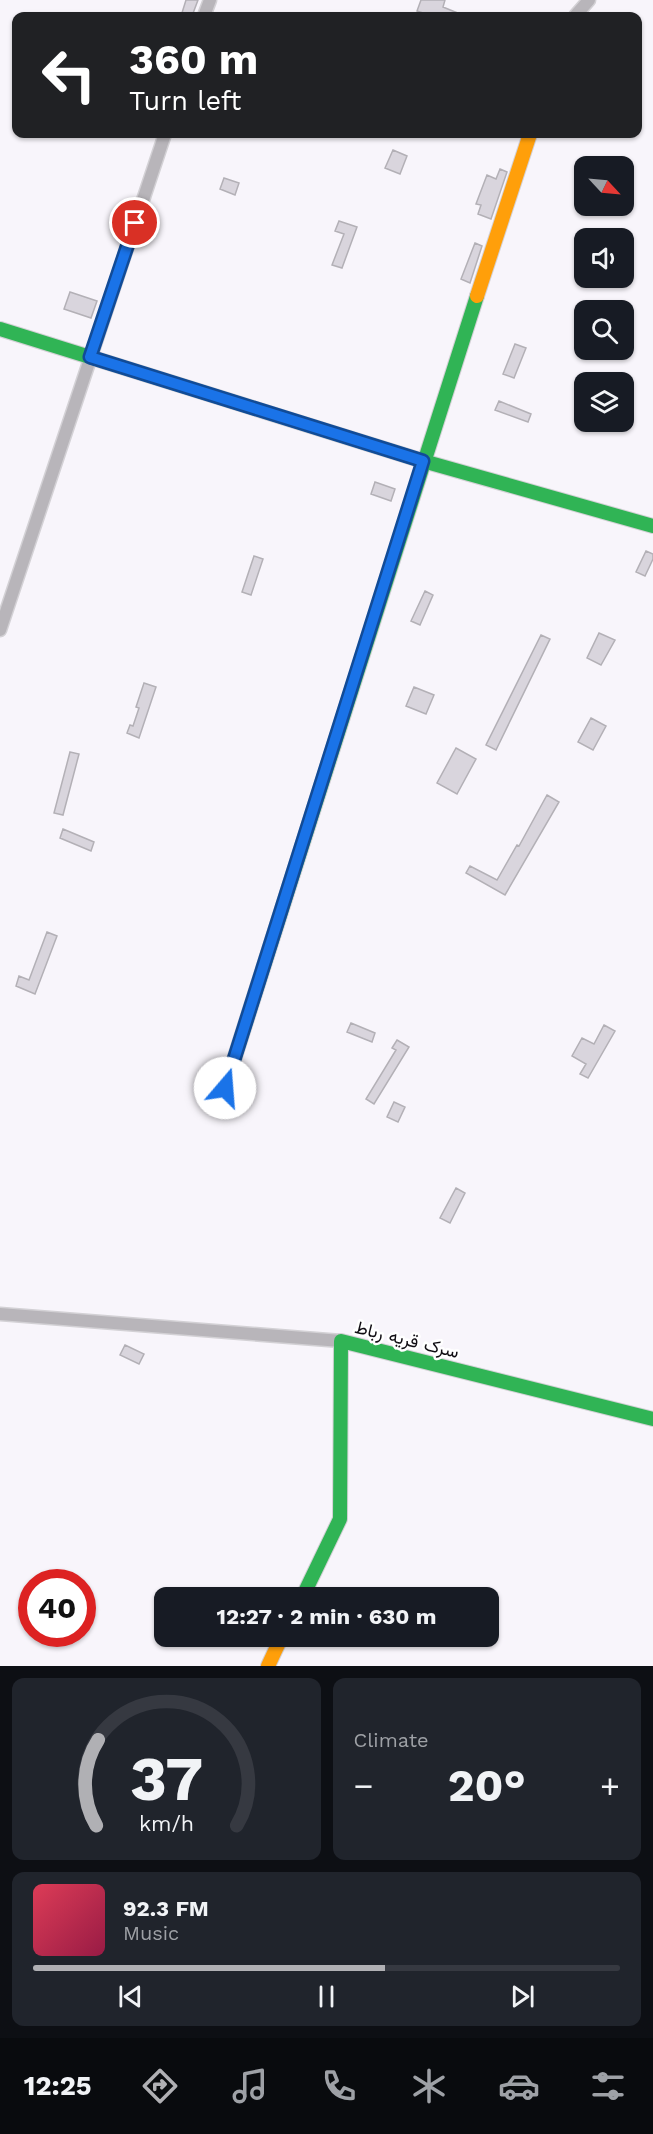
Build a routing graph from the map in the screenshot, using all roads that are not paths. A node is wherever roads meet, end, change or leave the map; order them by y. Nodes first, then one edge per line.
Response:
1 (589, 0) edge
2 (578, 12) edge
3 (164, 138) edge
4 (529, 138) edge
5 (0, 329) edge
6 (90, 357) junction
7 (423, 461) junction
8 (653, 526) edge
9 (0, 630) edge
10 (225, 1088) dead end
11 (0, 1314) edge
12 (340, 1341) junction
13 (653, 1419) edge
14 (307, 1587) edge
15 (277, 1647) edge
16 (268, 1666) edge

1 - 2 street
3 - 6 street
4 - 7 street
5 - 6 street
6 - 7 street
6 - 9 street
7 - 8 street
7 - 10 street
11 - 12 street
12 - 13 street, سرک قریه رباط
12 - 14 street, سرک قریه رباط
15 - 16 street

